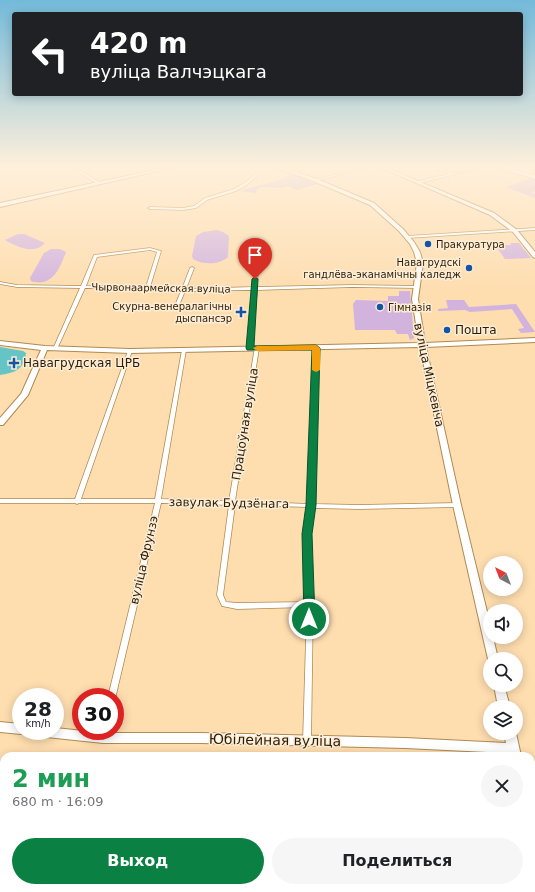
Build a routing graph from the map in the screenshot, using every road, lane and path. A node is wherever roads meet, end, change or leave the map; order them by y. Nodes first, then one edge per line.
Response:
1 (380, 210) edge
2 (482, 210) edge
3 (535, 229) edge
4 (515, 231) junction
5 (407, 237) junction
6 (260, 245) dead end
7 (535, 256) edge
8 (192, 268) dead end
9 (0, 283) edge
10 (83, 287) junction
11 (418, 287) junction
12 (148, 288) junction
13 (255, 288) junction
14 (184, 290) junction
15 (176, 308) dead end
16 (535, 340) edge
17 (0, 343) edge
18 (423, 345) junction
19 (45, 348) junction
20 (55, 348) junction
21 (253, 348) junction
22 (316, 348) junction
23 (184, 350) junction
24 (130, 351) junction
25 (0, 423) edge
26 (0, 501) edge
27 (158, 501) junction
28 (77, 502) junction
29 (232, 503) junction
30 (311, 505) junction
31 (457, 505) junction
32 (310, 604) junction
33 (491, 652) edge
34 (114, 688) edge
35 (0, 727) edge
36 (12, 728) edge
37 (124, 735) edge
38 (511, 740) edge
39 (307, 741) junction
40 (514, 752) edge

1 - 5 street, вуліца Міцкевіча
2 - 4 street
3 - 4 street
4 - 5 street
4 - 7 street
5 - 11 street, вуліца Міцкевіча
6 - 13 street, Працоўная вуліца
8 - 14 street
9 - 10 street, Чырвонаармейская вуліца
10 - 12 street, Чырвонаармейская вуліца
10 - 12 street
10 - 20 street
11 - 13 street, Чырвонаармейская вуліца
11 - 18 street, вуліца Міцкевіча
12 - 14 street, Чырвонаармейская вуліца
13 - 14 street, Чырвонаармейская вуліца
13 - 21 street, Працоўная вуліца
14 - 15 street
16 - 18 street
17 - 19 street
18 - 22 street
18 - 31 street, вуліца Міцкевіча
19 - 20 street
19 - 25 street
20 - 24 street
21 - 22 street
21 - 23 street
21 - 29 street, Працоўная вуліца
22 - 30 street
23 - 24 street
23 - 27 street, вуліца Фрунзэ
24 - 28 street
26 - 28 street, завулак Будзёнага
27 - 28 street, завулак Будзёнага
27 - 29 street, завулак Будзёнага
27 - 34 street, вуліца Фрунзэ
29 - 30 street, завулак Будзёнага
29 - 32 street, Працоўная вуліца
30 - 31 street, завулак Будзёнага
30 - 32 street
31 - 33 street, вуліца Міцкевіча
32 - 39 street
35 - 36 street
37 - 39 street, Юбілейная вуліца
38 - 40 street
39 - 40 street, Юбілейная вуліца

